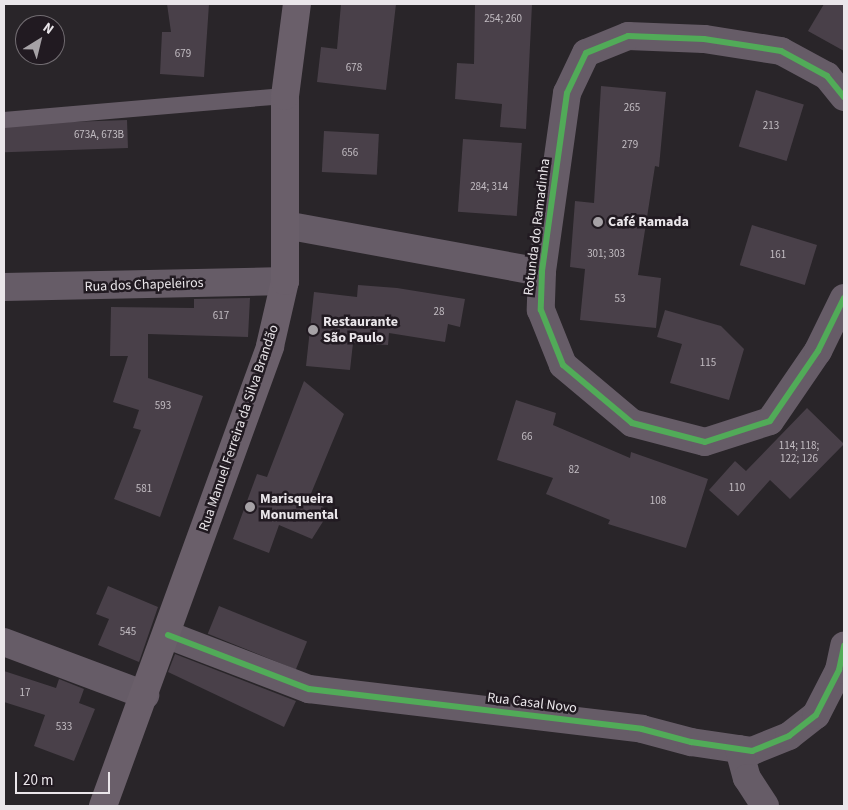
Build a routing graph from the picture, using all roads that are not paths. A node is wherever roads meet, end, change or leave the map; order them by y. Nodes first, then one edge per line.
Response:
1 (297, 4) edge
2 (285, 96) junction
3 (844, 97) edge
4 (4, 120) edge
5 (285, 225) junction
6 (542, 272) junction
7 (285, 281) junction
8 (4, 287) edge
9 (844, 298) edge
10 (168, 635) junction
11 (4, 642) edge
12 (844, 646) edge
13 (145, 695) junction
14 (739, 750) junction
15 (103, 806) edge
16 (766, 806) edge

1 - 2 main road, Rua Manuel Ferreira da Silva Brandão
2 - 4 lane
2 - 5 main road, Rua Manuel Ferreira da Silva Brandão
3 - 6 street, Rotunda do Ramadinha
5 - 6 street, Rotunda do Ramadinha
5 - 7 main road, Rua Manuel Ferreira da Silva Brandão
6 - 9 street, Rotunda do Ramadinha
7 - 8 street, Rua dos Chapeleiros
7 - 10 main road, Rua Manuel Ferreira da Silva Brandão
10 - 13 main road, Rua Manuel Ferreira da Silva Brandão
10 - 14 street, Rua Casal Novo
11 - 13 street
12 - 14 street, Rua Casal Novo
13 - 15 main road, Rua Manuel Ferreira da Silva Brandão
14 - 16 street

